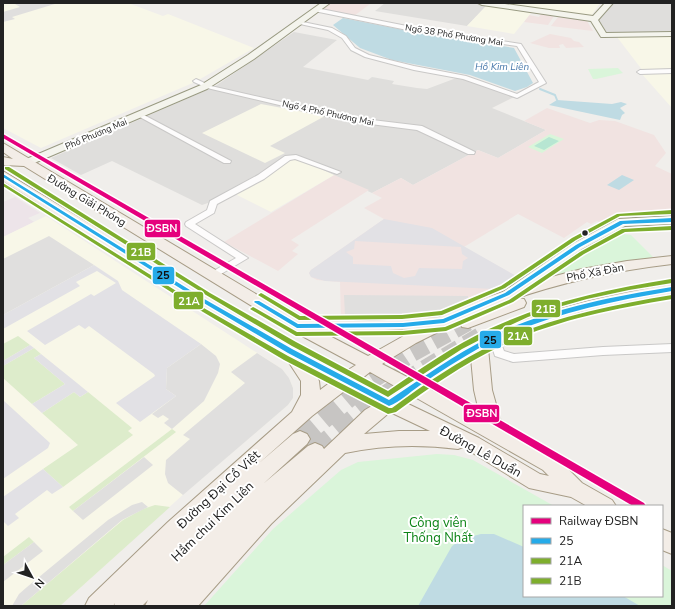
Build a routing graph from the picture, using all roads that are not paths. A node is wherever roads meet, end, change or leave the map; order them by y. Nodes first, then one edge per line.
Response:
1 (326, 3) edge
2 (482, 3) edge
3 (609, 3) edge
4 (316, 10) junction
5 (594, 19) junction
6 (298, 23) junction
7 (672, 34) edge
8 (640, 72) dead end
9 (672, 72) edge
10 (204, 83) junction
11 (140, 115) junction
12 (3, 147) edge
13 (471, 152) dead end
14 (3, 161) edge
15 (227, 161) dead end
16 (28, 162) junction
17 (337, 172) dead end
18 (3, 175) edge
19 (672, 220) edge
20 (672, 260) edge
21 (672, 270) edge
22 (213, 276) junction
23 (672, 280) edge
24 (672, 289) edge
25 (507, 294) junction
26 (444, 321) junction
27 (468, 323) tunnel mouth
28 (297, 326) junction
29 (485, 339) junction
30 (672, 348) edge
31 (290, 351) junction
32 (370, 364) junction
33 (346, 379) junction
34 (412, 387) junction
35 (389, 403) junction
36 (495, 433) junction
37 (301, 439) junction
38 (472, 443) junction
39 (340, 446) junction
40 (575, 488) junction
41 (603, 505) edge
42 (663, 540) edge
43 (672, 544) edge
44 (97, 606) edge
45 (126, 606) edge
46 (156, 606) edge
47 (183, 606) edge

1 - 4 street, Phố Phương Mai
2 - 5 street
3 - 5 street
4 - 6 street, Phố Phương Mai
4 - 6 street, Ngõ 38 Phố Phương Mai
5 - 7 street
6 - 10 street, Phố Phương Mai
8 - 9 street
10 - 11 street, Phố Phương Mai
10 - 13 street, Ngõ 4 Phố Phương Mai
11 - 15 street
11 - 16 street, Phố Phương Mai
12 - 16 main road, Đường Giải Phóng
14 - 16 main road
16 - 22 main road, Đường Giải Phóng
17 - 22 street
18 - 31 main road, Đường Giải Phóng
19 - 25 street
20 - 25 main road, Phố Xã Đàn
21 - 27 main road
22 - 28 main road, Đường Giải Phóng
23 - 29 main road
24 - 29 main road
25 - 26 main road, Phố Xã Đàn
26 - 28 main road
26 - 32 main road, Phố Xã Đàn
28 - 32 main road, Đường Giải Phóng
29 - 30 street
29 - 34 main road
29 - 36 main road
31 - 33 main road, Đường Giải Phóng
31 - 37 main road
32 - 33 main road, Phố Xã Đàn
32 - 34 main road, Đường Giải Phóng
33 - 35 main road, Đường Giải Phóng
33 - 37 main road, Đường Đại Cồ Việt
34 - 35 main road
34 - 36 main road, Đường Lê Duẩn
35 - 38 main road, Đường Lê Duẩn
35 - 39 main road
36 - 40 main road, Đường Lê Duẩn
37 - 44 main road, Đường Đại Cồ Việt
37 - 45 main road, Hầm chui Kim Liên
37 - 46 main road, Hầm chui Kim Liên
38 - 39 main road
38 - 40 main road, Đường Lê Duẩn
39 - 47 main road
40 - 41 main road, Đường Lê Duẩn
42 - 43 main road

